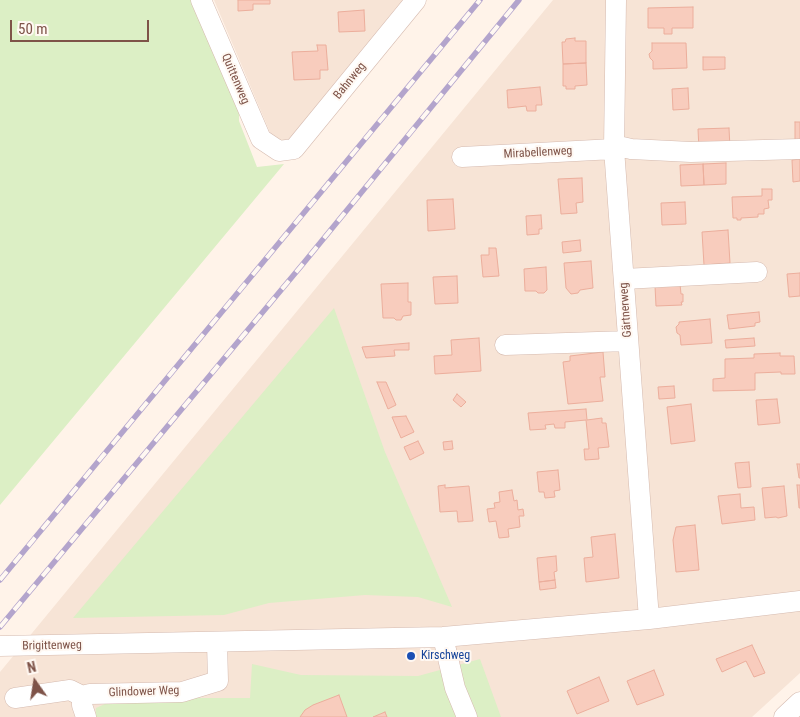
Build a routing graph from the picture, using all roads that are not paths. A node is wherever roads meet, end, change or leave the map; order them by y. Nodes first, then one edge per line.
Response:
1 (201, 0) edge
2 (416, 0) edge
3 (616, 0) edge
4 (800, 149) edge
5 (279, 151) joint
6 (614, 152) junction
7 (800, 155) edge
8 (462, 158) dead end
9 (757, 272) dead end
10 (624, 279) junction
11 (628, 341) junction
12 (506, 345) dead end
13 (798, 604) edge
14 (649, 619) junction
15 (443, 637) junction
16 (217, 642) junction
17 (0, 646) edge
18 (82, 696) junction
19 (15, 698) dead end
20 (800, 702) edge
21 (86, 717) edge
22 (466, 717) edge
23 (784, 717) edge

1 - 5 street, Quittenweg
2 - 5 street, Bahnweg
3 - 6 street, Gärtnerweg
4 - 6 street
6 - 7 street
6 - 8 street, Mirabellenweg
6 - 10 street, Gärtnerweg
9 - 10 street
10 - 11 street, Gärtnerweg
11 - 12 street
11 - 14 street, Gärtnerweg
13 - 14 street
14 - 15 street
15 - 16 street
15 - 22 street
16 - 17 street, Brigittenweg
16 - 18 street, Glindower Weg
18 - 19 street
18 - 21 street
20 - 23 street

